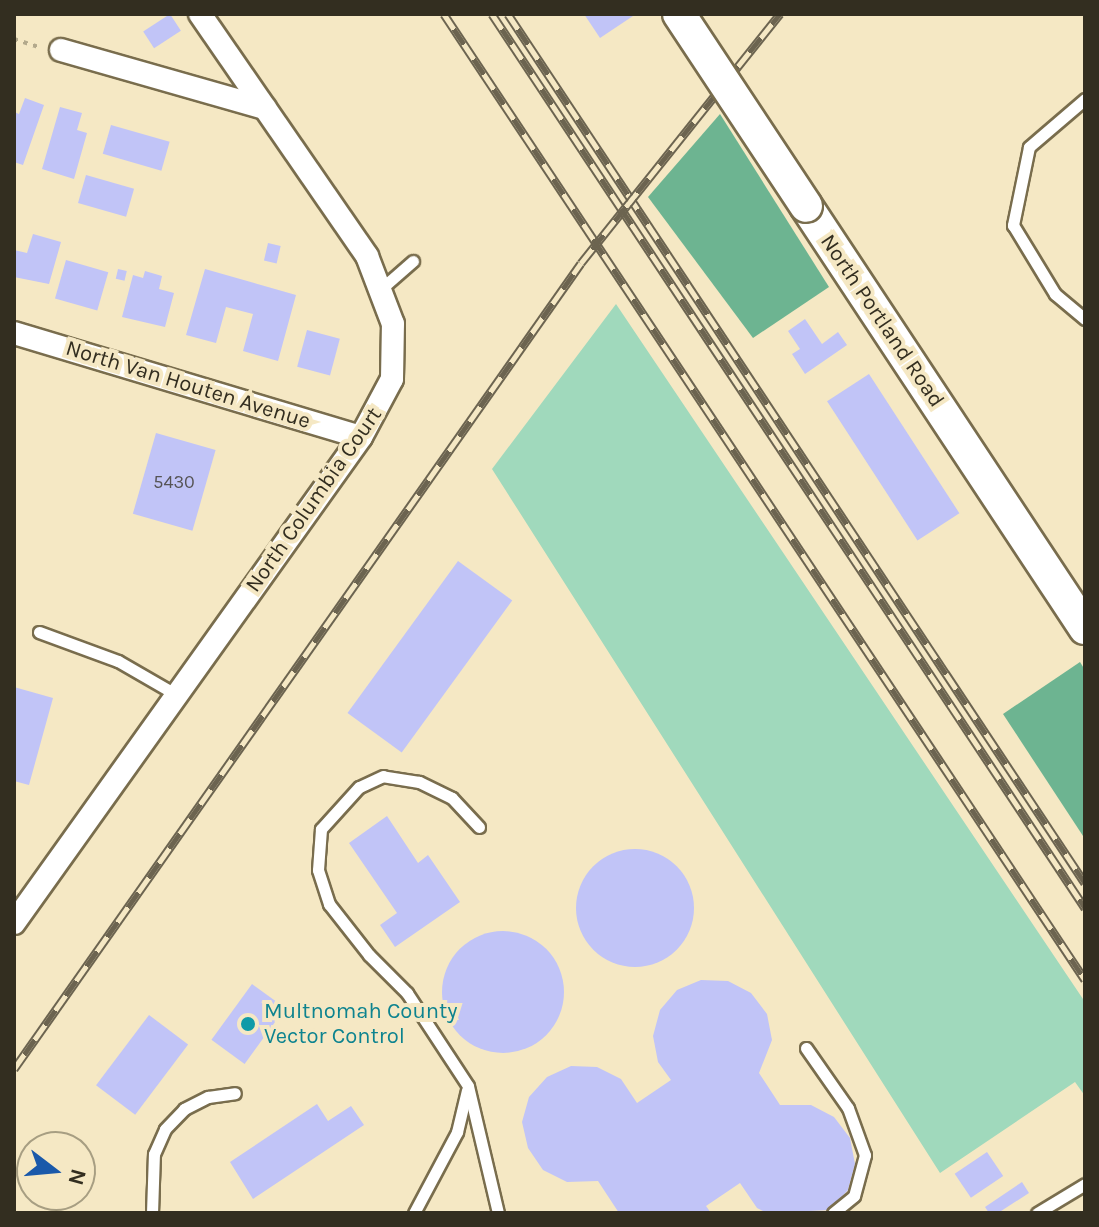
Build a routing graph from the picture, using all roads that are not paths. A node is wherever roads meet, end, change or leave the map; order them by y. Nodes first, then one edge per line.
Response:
1 (200, 14) edge
2 (679, 14) edge
3 (61, 50) dead end
4 (1085, 99) edge
5 (265, 108) junction
6 (413, 261) dead end
7 (382, 288) junction
8 (1085, 319) edge
9 (14, 333) edge
10 (361, 437) junction
11 (1085, 628) edge
12 (39, 632) dead end
13 (177, 695) junction
14 (479, 827) dead end
15 (14, 923) edge
16 (806, 1048) dead end
17 (468, 1086) junction
18 (235, 1093) dead end
19 (1085, 1184) edge
20 (152, 1213) edge
21 (414, 1213) edge
22 (498, 1213) edge
23 (833, 1213) edge
24 (1037, 1213) edge

1 - 5 street, North Columbia Court
2 - 11 main road, North Portland Road, bridge
3 - 5 street
4 - 8 lane
5 - 7 street, North Columbia Court
6 - 7 lane
7 - 10 street, North Columbia Court
9 - 10 street, North Van Houten Avenue
10 - 13 street, North Columbia Court
12 - 13 lane
13 - 15 street, North Columbia Court
14 - 17 lane
16 - 23 lane
17 - 21 lane
17 - 22 lane
18 - 20 lane
19 - 24 lane

